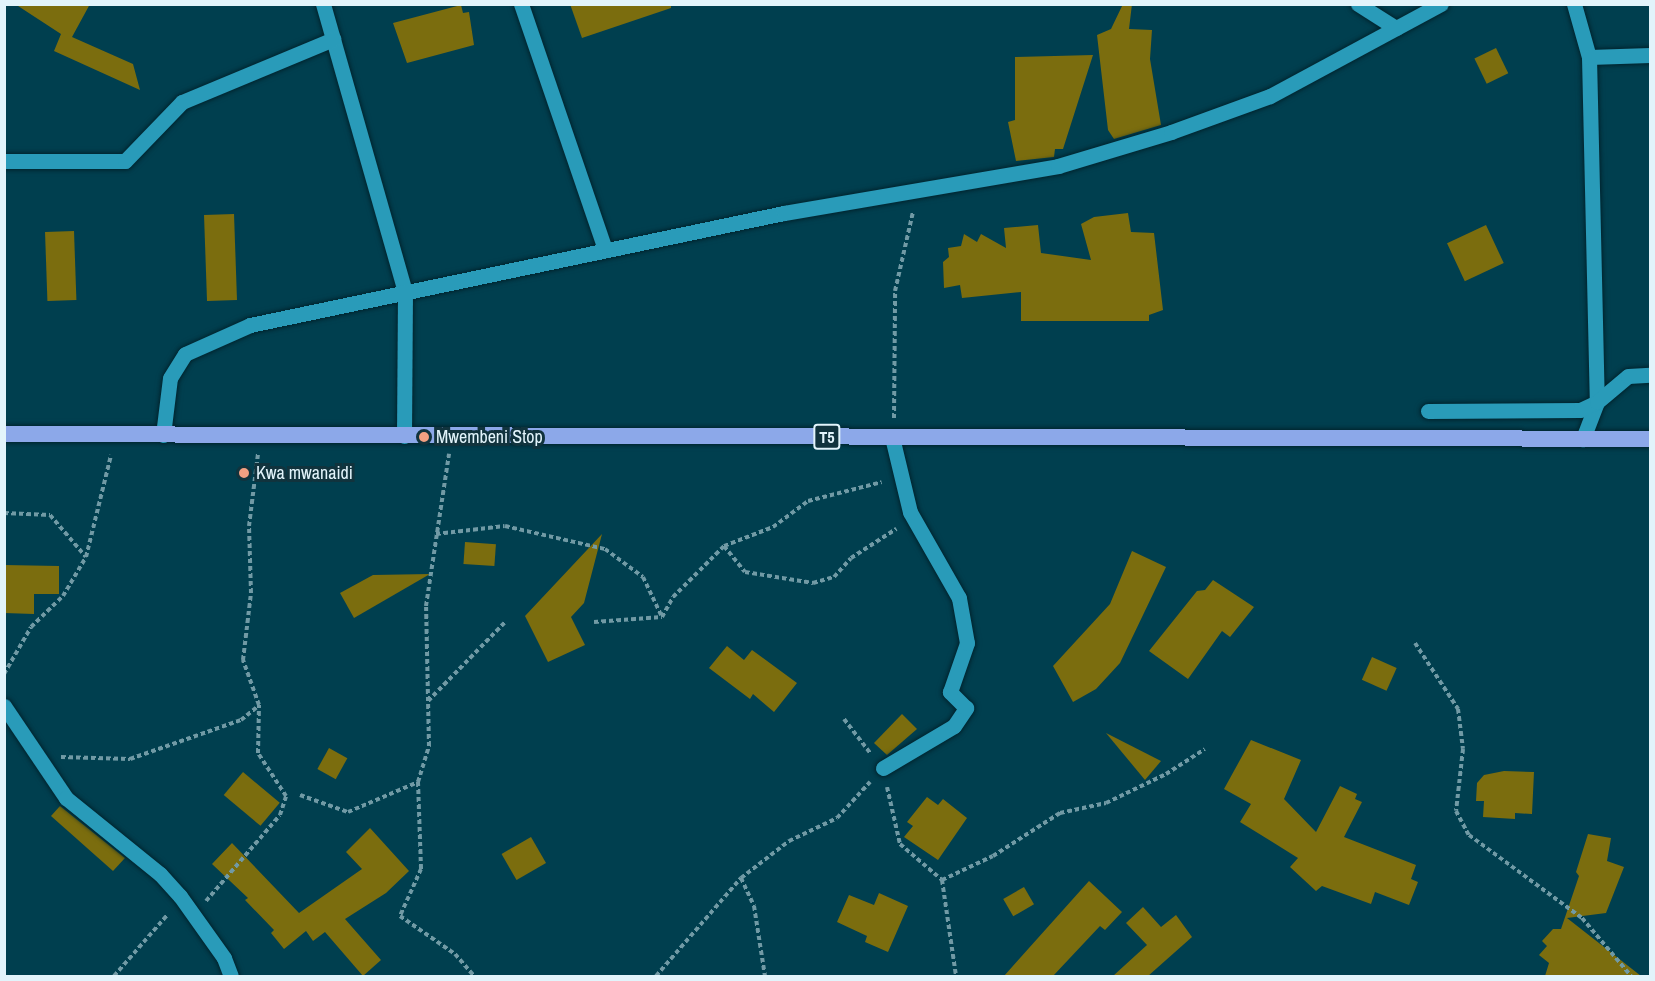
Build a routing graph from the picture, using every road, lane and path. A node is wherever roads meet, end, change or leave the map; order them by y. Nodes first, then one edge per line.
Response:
1 (323, 4) edge
2 (521, 4) edge
3 (1358, 4) edge
4 (1441, 4) edge
5 (1574, 4) edge
6 (1396, 28) junction
7 (333, 39) junction
8 (1650, 55) edge
9 (1589, 57) junction
10 (4, 162) edge
11 (918, 191) junction
12 (605, 250) junction
13 (405, 292) junction
14 (1650, 375) edge
15 (1597, 402) junction
16 (1428, 411) dead end
17 (4, 434) edge
18 (116, 435) junction
19 (163, 435) junction
20 (260, 435) junction
21 (404, 436) junction
22 (452, 436) junction
23 (892, 437) junction
24 (1583, 439) junction
25 (1650, 439) edge
26 (904, 480) junction
27 (910, 512) junction
28 (4, 513) edge
29 (436, 534) junction
30 (724, 546) junction
31 (86, 557) junction
32 (662, 617) junction
33 (505, 622) dead end
34 (594, 622) dead end
35 (1415, 643) dead end
36 (4, 674) edge
37 (427, 701) junction
38 (259, 705) junction
39 (4, 706) edge
40 (843, 719) dead end
41 (1205, 749) dead end
42 (37, 755) junction
43 (883, 768) junction
44 (418, 782) junction
45 (300, 795) dead end
46 (741, 878) junction
47 (942, 880) junction
48 (180, 896) junction
49 (196, 918) junction
50 (114, 976) edge
51 (231, 976) edge
52 (474, 976) edge
53 (656, 976) edge
54 (765, 976) edge
55 (956, 976) edge
56 (1631, 976) edge

1 - 7 street
2 - 12 street
3 - 6 street
4 - 6 street
5 - 9 street
6 - 11 street
7 - 10 street
7 - 13 street
8 - 9 street
9 - 15 street
11 - 12 street
11 - 23 path
12 - 13 street
13 - 19 street
13 - 21 street
14 - 15 street
15 - 16 street
15 - 24 street
17 - 18 highway, T5
18 - 19 highway, T5
18 - 31 path
19 - 20 highway, T5
20 - 21 highway, T5
20 - 38 path
21 - 22 highway, T5
22 - 23 highway, T5
22 - 29 path
23 - 24 highway, T5
23 - 26 street
24 - 25 highway, T5
26 - 27 street
26 - 30 path
27 - 30 path
27 - 43 street
28 - 31 path
29 - 32 path
29 - 37 path
30 - 32 path
31 - 36 path
32 - 34 path
33 - 37 path
35 - 56 path
37 - 44 path
38 - 42 path
38 - 49 path
39 - 42 street
40 - 43 path
41 - 47 path
42 - 48 street
43 - 46 path
43 - 47 path
44 - 45 path
44 - 52 path
46 - 53 path
46 - 54 path
47 - 55 path
48 - 49 street
48 - 50 path
49 - 51 street

